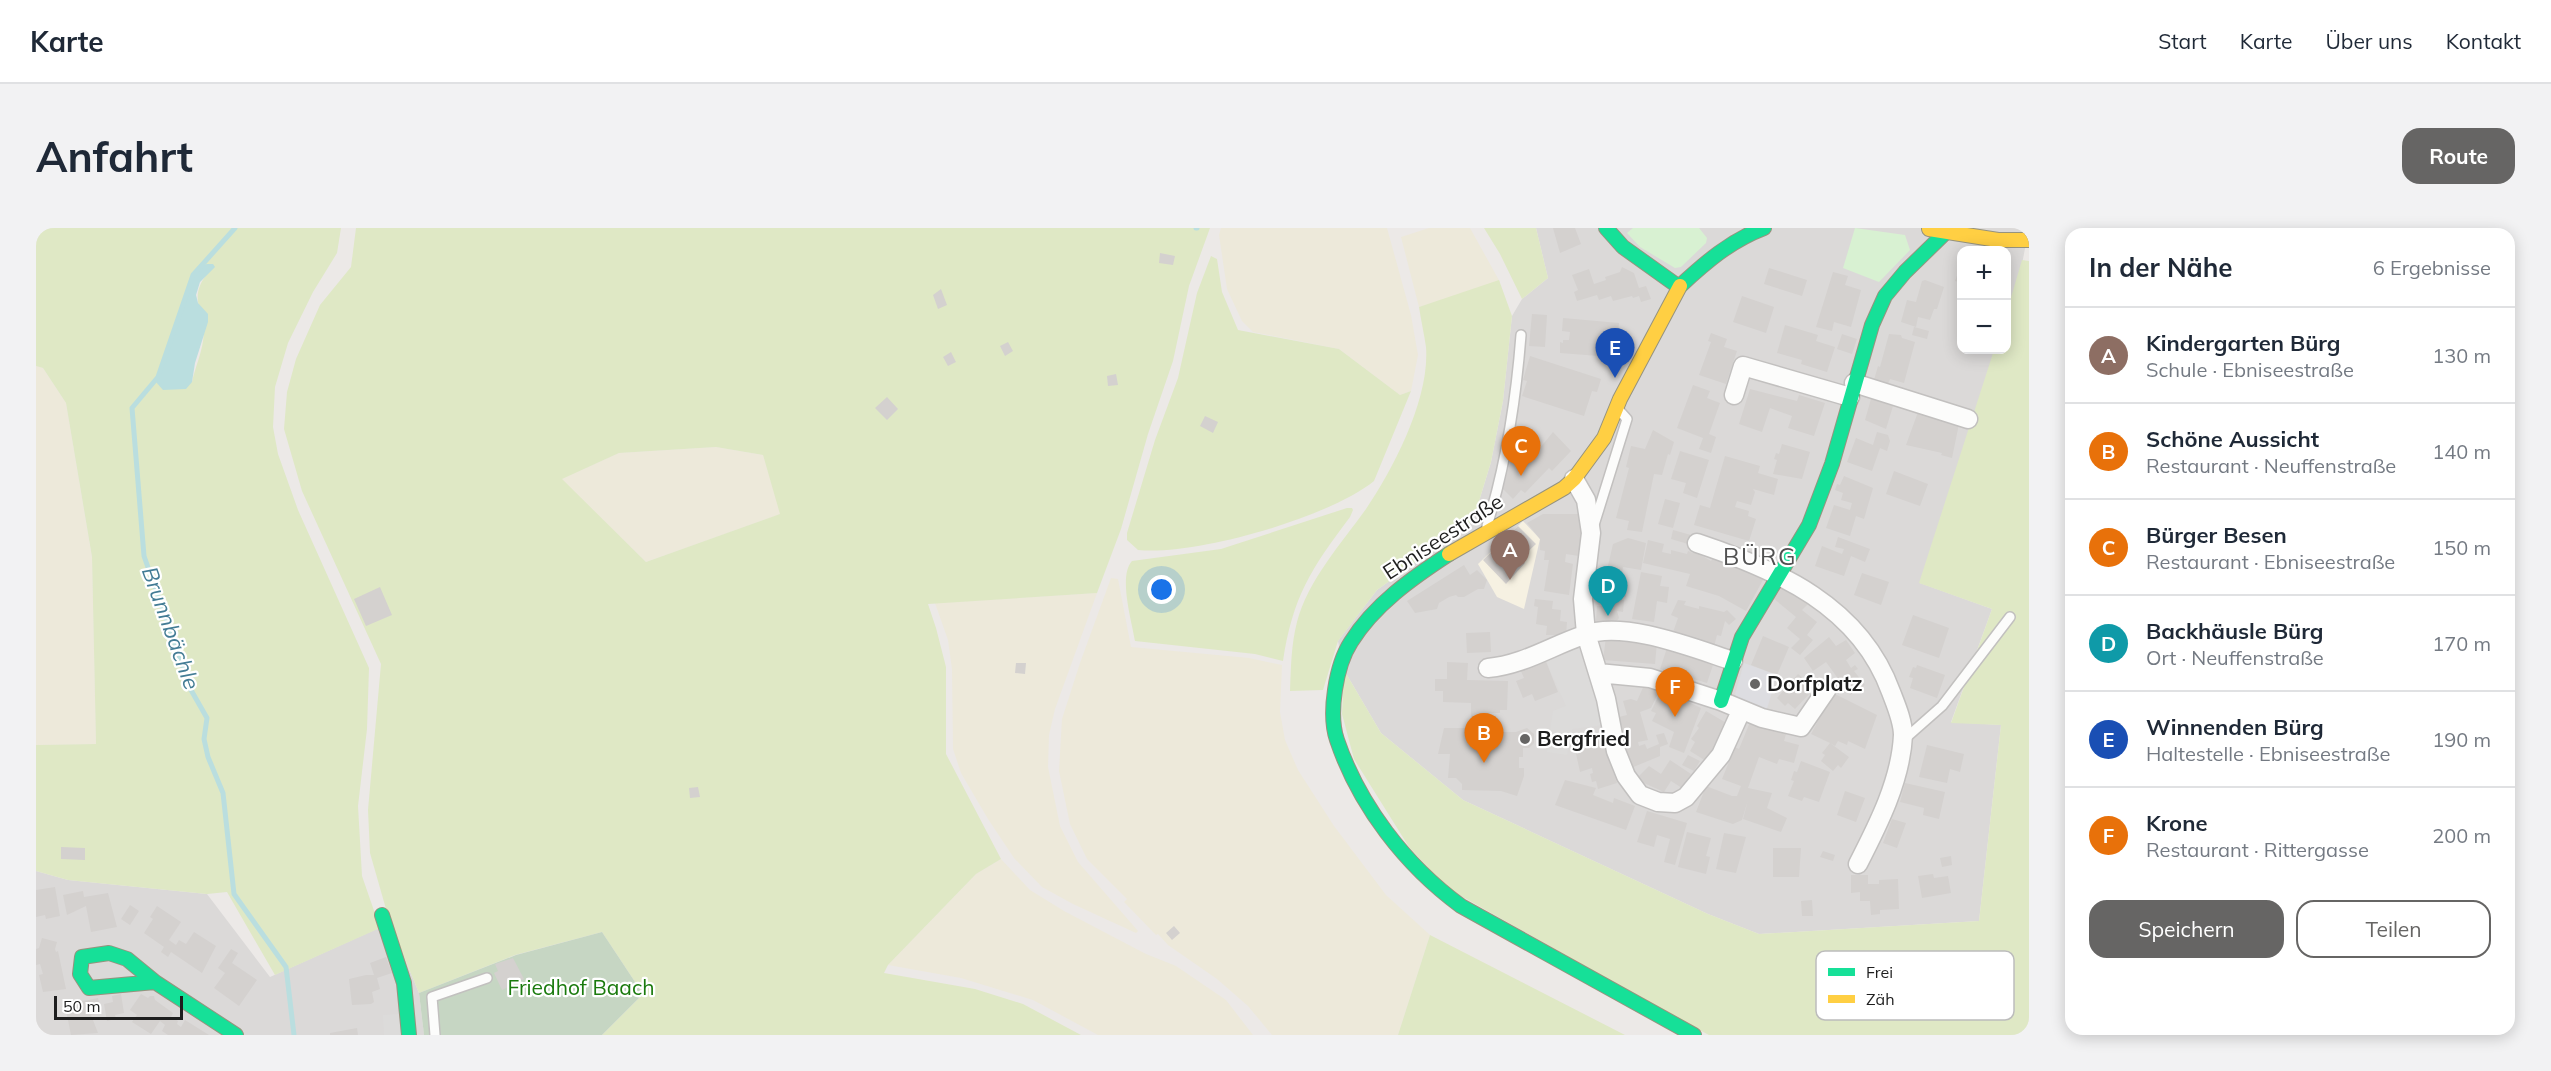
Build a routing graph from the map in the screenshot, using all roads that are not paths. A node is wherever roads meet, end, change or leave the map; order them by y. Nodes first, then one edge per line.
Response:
1 (1606, 228) edge
2 (1764, 228) edge
3 (1926, 228) edge
4 (1946, 232) junction
5 (1738, 233) edge
6 (2029, 240) edge
7 (1679, 287) junction
8 (1521, 335) dead end
9 (1852, 390) junction
10 (1734, 395) dead end
11 (1617, 407) junction
12 (1968, 419) dead end
13 (1574, 480) junction
14 (1591, 533) junction
15 (1484, 534) junction
16 (1697, 543) dead end
17 (1779, 576) junction
18 (2010, 617) dead end
19 (1586, 634) junction
20 (1733, 660) junction
21 (1488, 668) dead end
22 (1598, 673) junction
23 (1827, 689) dead end
24 (1721, 701) junction
25 (1741, 711) junction
26 (1903, 734) junction
27 (1858, 864) dead end
28 (382, 915) dead end
29 (487, 978) dead end
30 (155, 982) junction
31 (236, 1035) edge
32 (409, 1035) edge
33 (435, 1035) edge
34 (1694, 1035) edge

1 - 7 street
2 - 5 street, Ebniseestraße
3 - 4 street
4 - 6 street
4 - 9 street
5 - 7 street, Ebniseestraße
7 - 11 street, Ebniseestraße
8 - 15 lane
9 - 10 street
9 - 12 street
9 - 17 street
11 - 13 street, Ebniseestraße
11 - 14 lane
13 - 14 street
13 - 15 street, Ebniseestraße
14 - 19 street
15 - 34 street, Ebniseestraße
16 - 17 street
17 - 20 street
17 - 26 street
18 - 26 lane
19 - 20 street
19 - 21 street
19 - 22 street
20 - 24 street
22 - 24 street
22 - 25 street
23 - 25 street
24 - 25 street
26 - 27 street
28 - 32 street
29 - 33 lane
30 - 30 street
30 - 31 street

